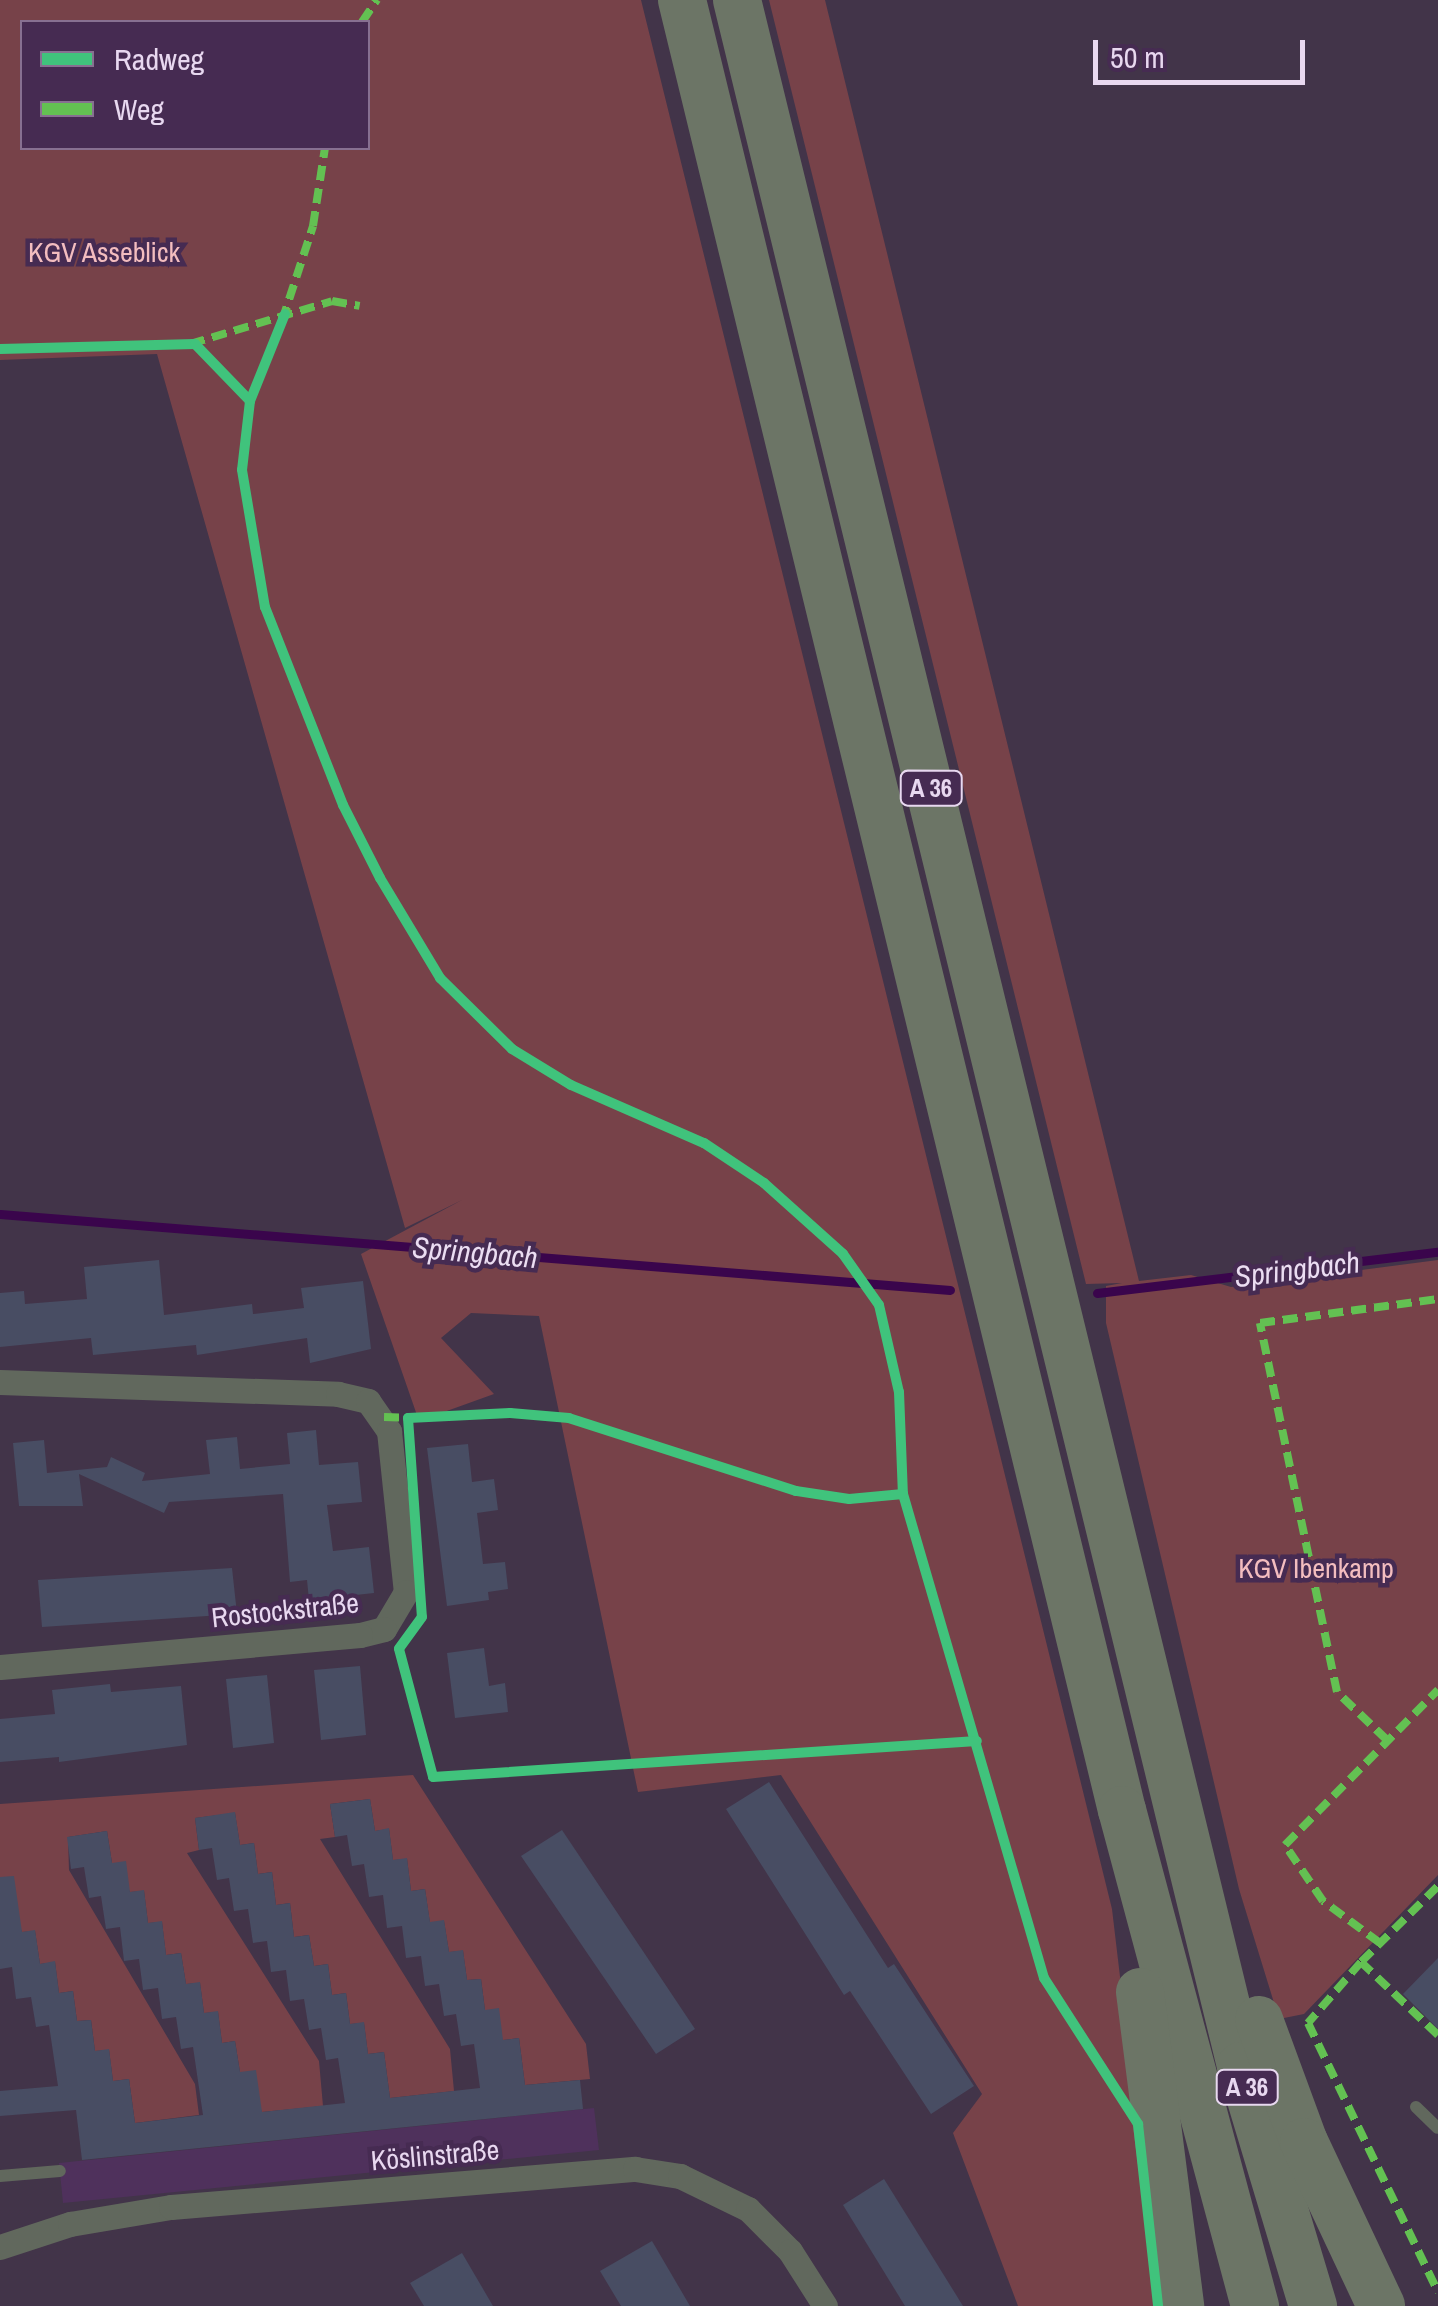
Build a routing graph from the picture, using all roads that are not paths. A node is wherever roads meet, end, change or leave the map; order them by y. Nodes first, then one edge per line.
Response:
1 (682, 0) edge
2 (737, 0) edge
3 (0, 1382) edge
4 (0, 1667) edge
5 (1122, 1810) junction
6 (1194, 1865) junction
7 (1416, 2106) dead end
8 (1438, 2128) edge
9 (60, 2171) dead end
10 (0, 2176) edge
11 (0, 2247) edge
12 (825, 2306) edge
13 (1180, 2306) edge
14 (1256, 2306) edge
15 (1313, 2306) edge
16 (1381, 2306) edge

1 - 5 highway, A 36
2 - 6 highway, A 36
3 - 4 street, Rostockstraße
5 - 13 highway
5 - 14 highway, A 36
6 - 15 highway, A 36
6 - 16 highway
7 - 8 lane
9 - 10 lane
11 - 12 street, Köslinstraße

